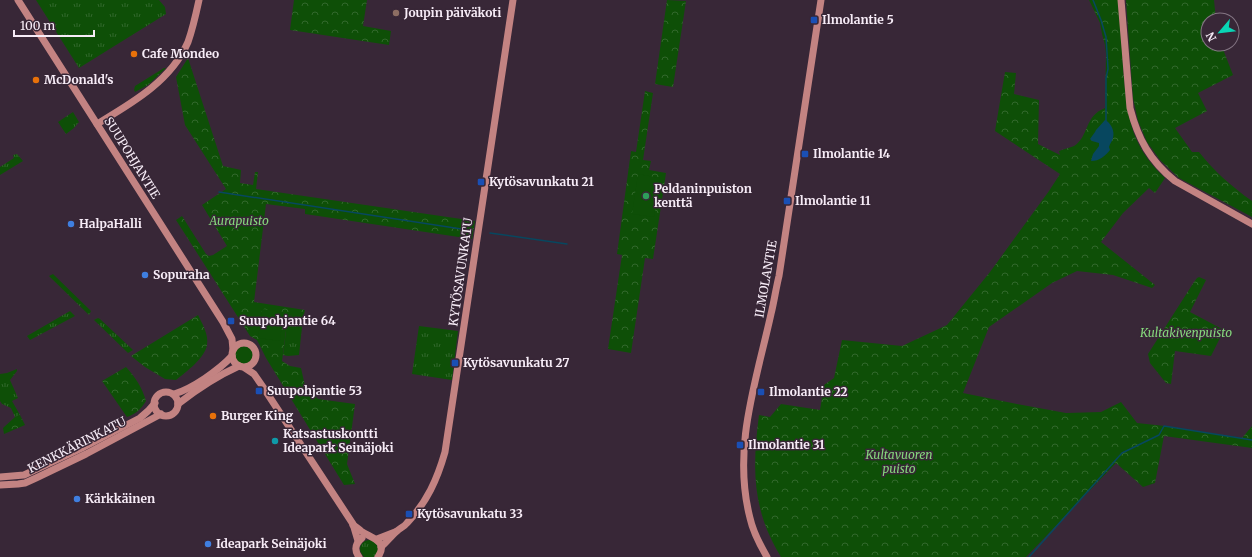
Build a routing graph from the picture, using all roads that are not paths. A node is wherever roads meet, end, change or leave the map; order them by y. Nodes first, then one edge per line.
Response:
1 (18, 0) edge
2 (199, 0) edge
3 (513, 0) edge
4 (820, 0) edge
5 (1121, 0) edge
6 (97, 124) junction
7 (1252, 224) edge
8 (227, 328) junction
9 (245, 343) junction
10 (233, 353) junction
11 (256, 361) junction
12 (242, 367) junction
13 (263, 387) junction
14 (174, 394) junction
15 (154, 403) junction
16 (178, 404) junction
17 (161, 414) junction
18 (0, 477) edge
19 (0, 485) edge
20 (353, 524) junction
21 (395, 532) junction
22 (369, 536) junction
23 (377, 539) junction
24 (358, 541) junction
25 (380, 554) edge
26 (359, 557) edge
27 (767, 557) edge

1 - 6 street, SUUPOHJANTIE
2 - 6 street
3 - 21 street, KYTÖSAVUNKATU
4 - 27 street, ILMOLANTIE
5 - 7 street
6 - 8 street, SUUPOHJANTIE
8 - 9 street, SUUPOHJANTIE
8 - 10 street, SUUPOHJANTIE
9 - 10 street
9 - 11 street
10 - 12 street
10 - 14 street
11 - 12 street
11 - 13 street
12 - 13 street
12 - 16 street
13 - 20 street
14 - 15 street
14 - 16 street
15 - 17 street
15 - 18 street, KENKKÄRINKATU
16 - 17 street
17 - 19 street, KENKKÄRINKATU
20 - 22 street
20 - 24 street
21 - 23 street, KYTÖSAVUNKATU
21 - 25 street, KYTÖSAVUNKATU
22 - 23 street
22 - 24 street
23 - 25 street
24 - 26 street

